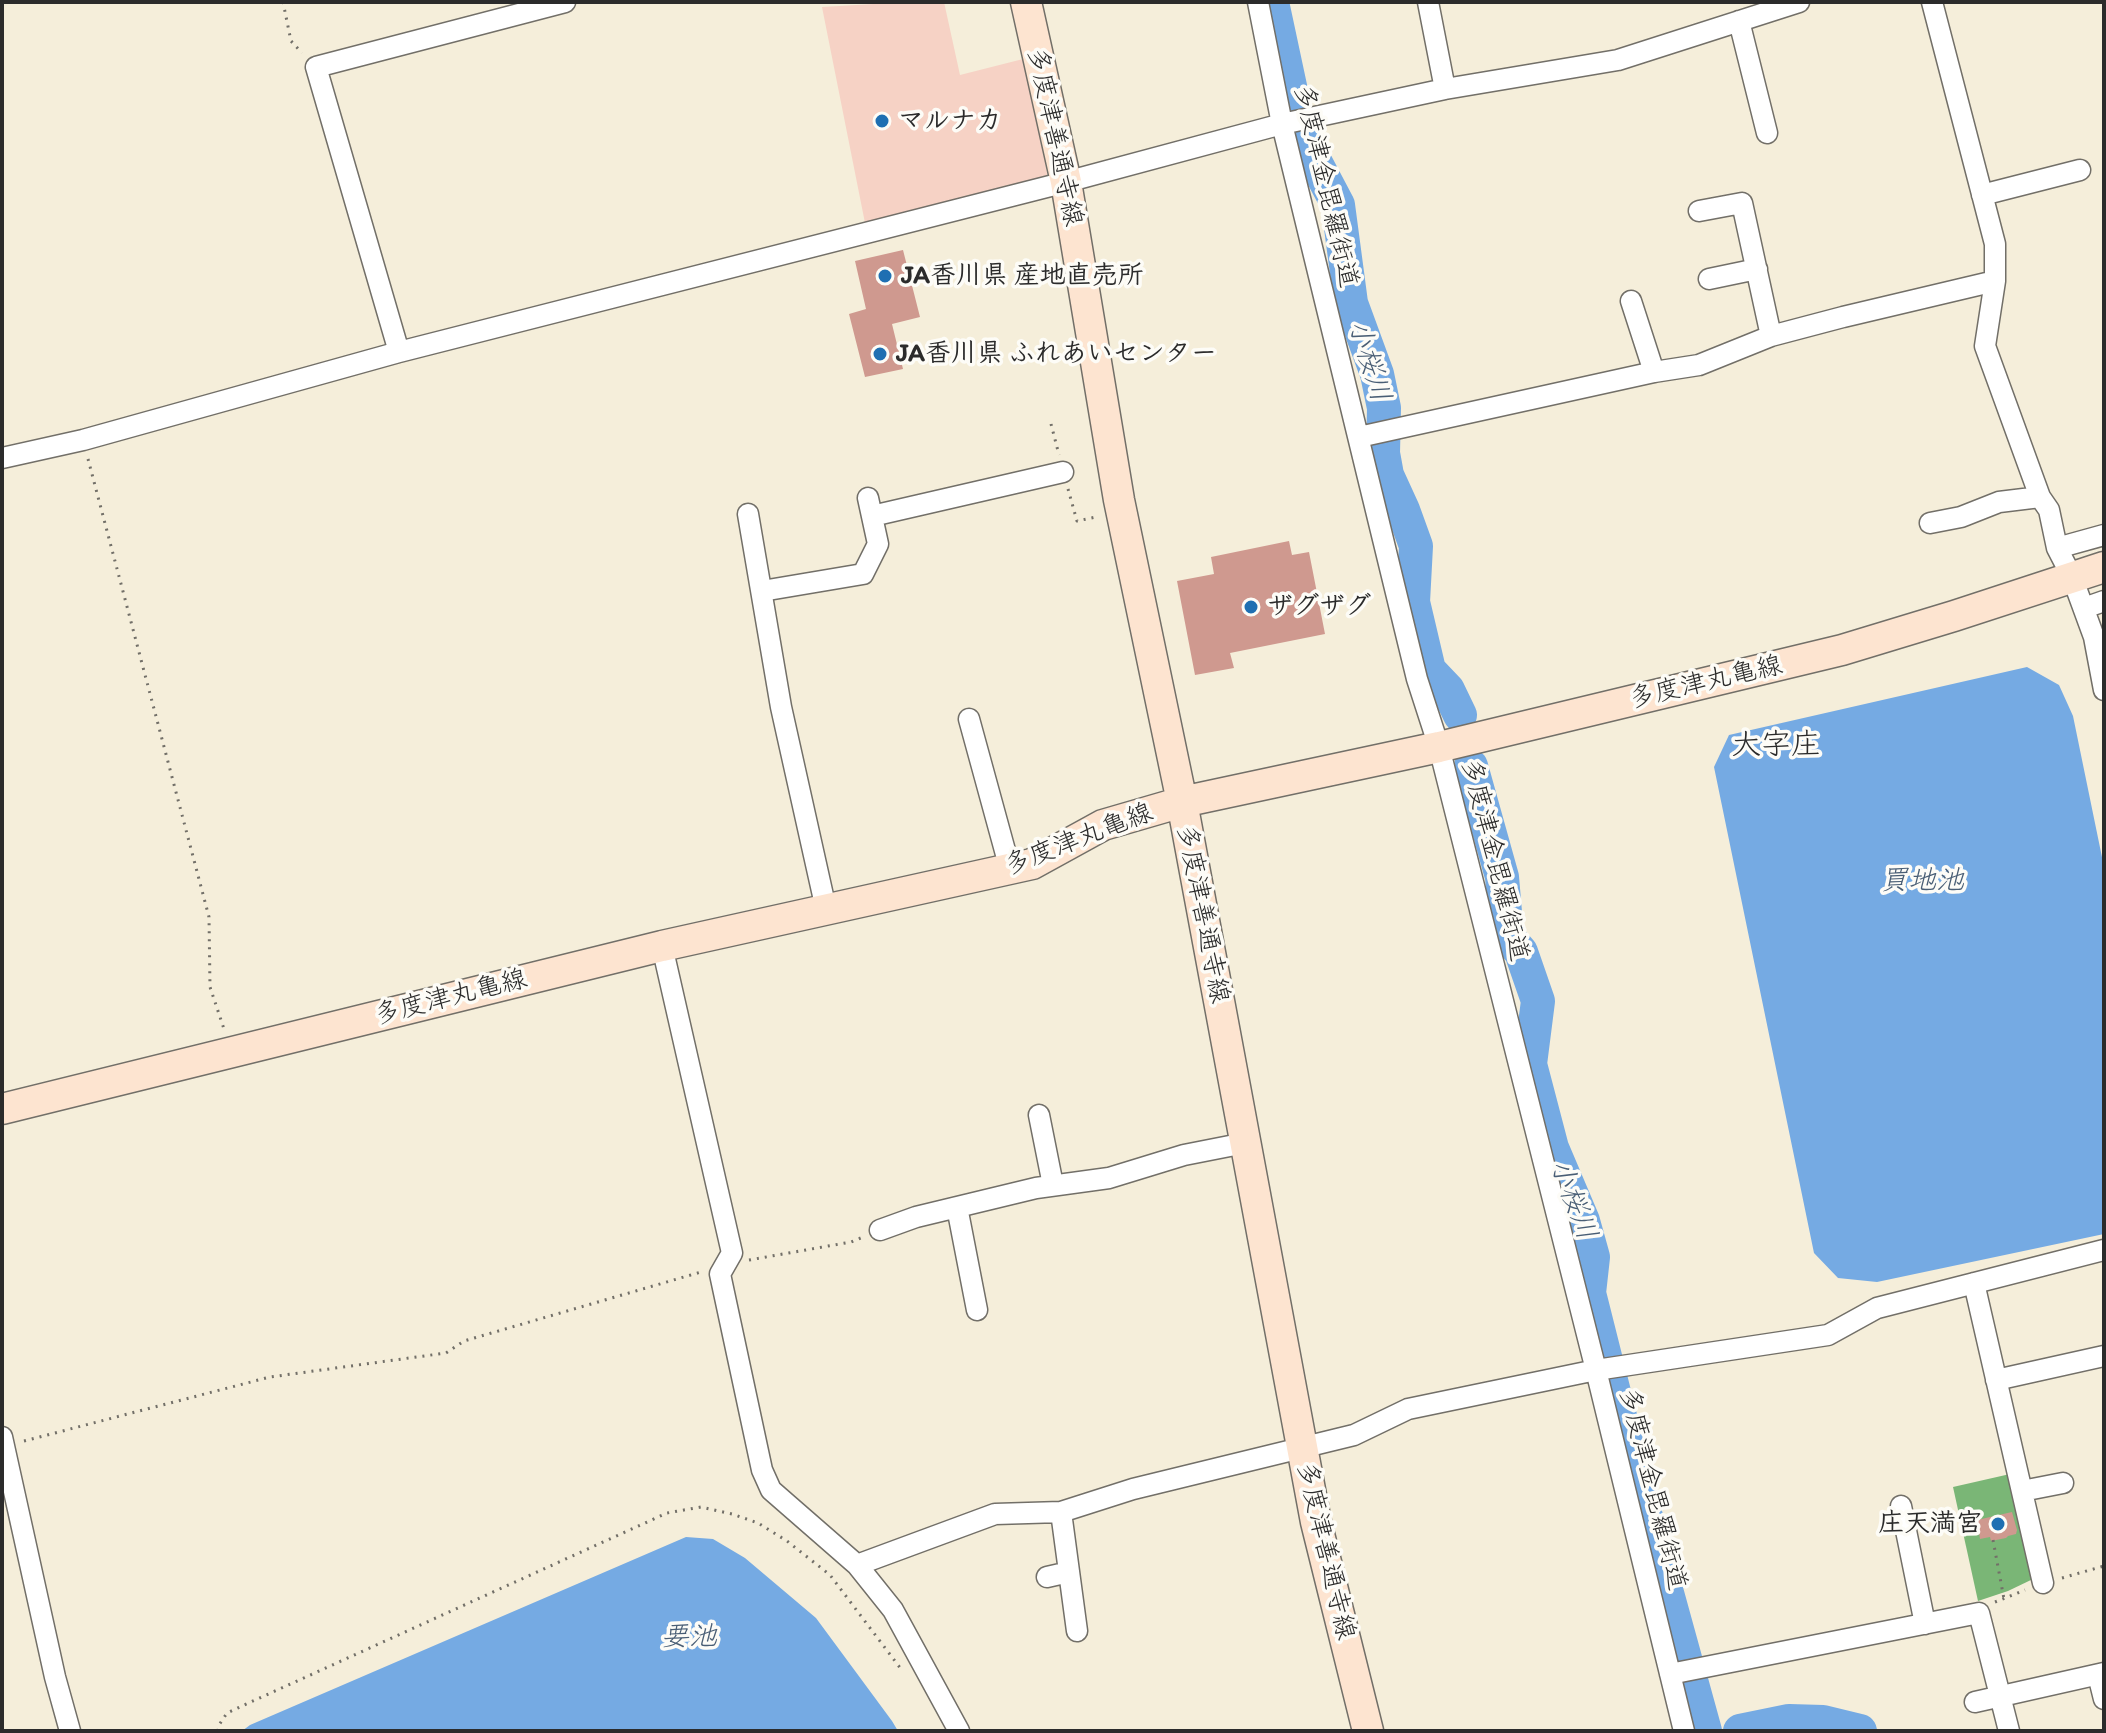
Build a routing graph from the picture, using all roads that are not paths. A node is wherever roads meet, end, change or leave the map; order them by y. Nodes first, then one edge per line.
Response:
1 (565, 2) edge
2 (1026, 2) edge
3 (1258, 2) edge
4 (1428, 2) edge
5 (1932, 2) edge
6 (1786, 4) edge
7 (1739, 21) junction
8 (1445, 89) junction
9 (1293, 122) junction
10 (1767, 133) dead end
11 (2080, 170) dead end
12 (1066, 182) junction
13 (1982, 195) junction
14 (1699, 211) dead end
15 (1757, 269) junction
16 (1709, 279) dead end
17 (1995, 281) junction
18 (1631, 301) dead end
19 (1771, 336) junction
20 (399, 352) junction
21 (1654, 372) junction
22 (1366, 435) junction
23 (2, 458) edge
24 (1063, 472) dead end
25 (2040, 497) junction
26 (748, 514) dead end
27 (1930, 523) dead end
28 (2104, 535) edge
29 (2057, 548) junction
30 (2104, 567) edge
31 (2072, 577) junction
32 (762, 591) junction
33 (2104, 601) edge
34 (2084, 608) junction
35 (2104, 690) edge
36 (969, 719) dead end
37 (1439, 747) junction
38 (1182, 802) junction
39 (1010, 869) junction
40 (826, 909) junction
41 (662, 946) junction
42 (2, 1109) edge
43 (1039, 1115) dead end
44 (1245, 1143) junction
45 (1053, 1185) junction
46 (957, 1207) junction
47 (880, 1230) road end
48 (2104, 1250) edge
49 (1974, 1283) junction
50 (976, 1310) dead end
51 (2104, 1356) edge
52 (1596, 1370) junction
53 (1996, 1380) junction
54 (3, 1441) edge
55 (1301, 1448) junction
56 (2063, 1483) dead end
57 (2022, 1491) junction
58 (1901, 1506) dead end
59 (1061, 1512) junction
60 (857, 1565) junction
61 (1069, 1572) junction
62 (1047, 1577) dead end
63 (2043, 1583) dead end
64 (1925, 1624) junction
65 (1077, 1631) dead end
66 (1670, 1674) junction
67 (2101, 1674) edge
68 (2000, 1697) junction
69 (2104, 1699) edge
70 (1975, 1702) dead end
71 (70, 1731) edge
72 (959, 1731) edge
73 (1368, 1731) edge
74 (1684, 1731) edge
75 (2009, 1731) edge

1 - 20 street
2 - 12 main road, 多度津善通寺線
3 - 9 street, 多度津金毘羅街道
4 - 8 street
5 - 13 street
6 - 7 street
7 - 8 street
7 - 10 street
8 - 9 street
9 - 12 street
9 - 22 street, 多度津金毘羅街道
11 - 13 street
12 - 20 street
12 - 38 main road, 多度津善通寺線
13 - 17 street
14 - 15 street
15 - 16 street
15 - 19 street
17 - 19 street
17 - 25 street
18 - 21 street
19 - 21 street
20 - 23 street
21 - 22 street
22 - 37 street, 多度津金毘羅街道
24 - 32 street
25 - 27 street
25 - 29 street
26 - 32 street
28 - 29 street
29 - 31 street
30 - 31 main road, 多度津丸亀線
31 - 34 street
31 - 37 main road, 多度津丸亀線
32 - 40 street
33 - 34 street
34 - 35 street
36 - 39 street
37 - 38 main road, 多度津丸亀線
37 - 52 street, 多度津金毘羅街道
38 - 39 main road, 多度津丸亀線
38 - 44 main road, 多度津善通寺線
39 - 40 main road, 多度津丸亀線
40 - 41 main road, 多度津丸亀線
41 - 42 main road, 多度津丸亀線
41 - 60 street
43 - 45 street
44 - 45 street
44 - 55 main road, 多度津善通寺線
45 - 46 street
46 - 47 street
46 - 50 street
48 - 49 street
49 - 52 street
49 - 53 street
51 - 53 street
52 - 55 street
52 - 66 street, 多度津金毘羅街道
53 - 57 street
54 - 71 street
55 - 59 street
55 - 73 main road, 多度津善通寺線
56 - 57 street
57 - 63 street
58 - 64 street
59 - 60 street
59 - 61 street
60 - 72 street
61 - 62 street
61 - 65 street
64 - 66 street
64 - 68 street
66 - 74 street, 多度津金毘羅街道
67 - 68 street
67 - 69 street
68 - 70 street
68 - 75 street

